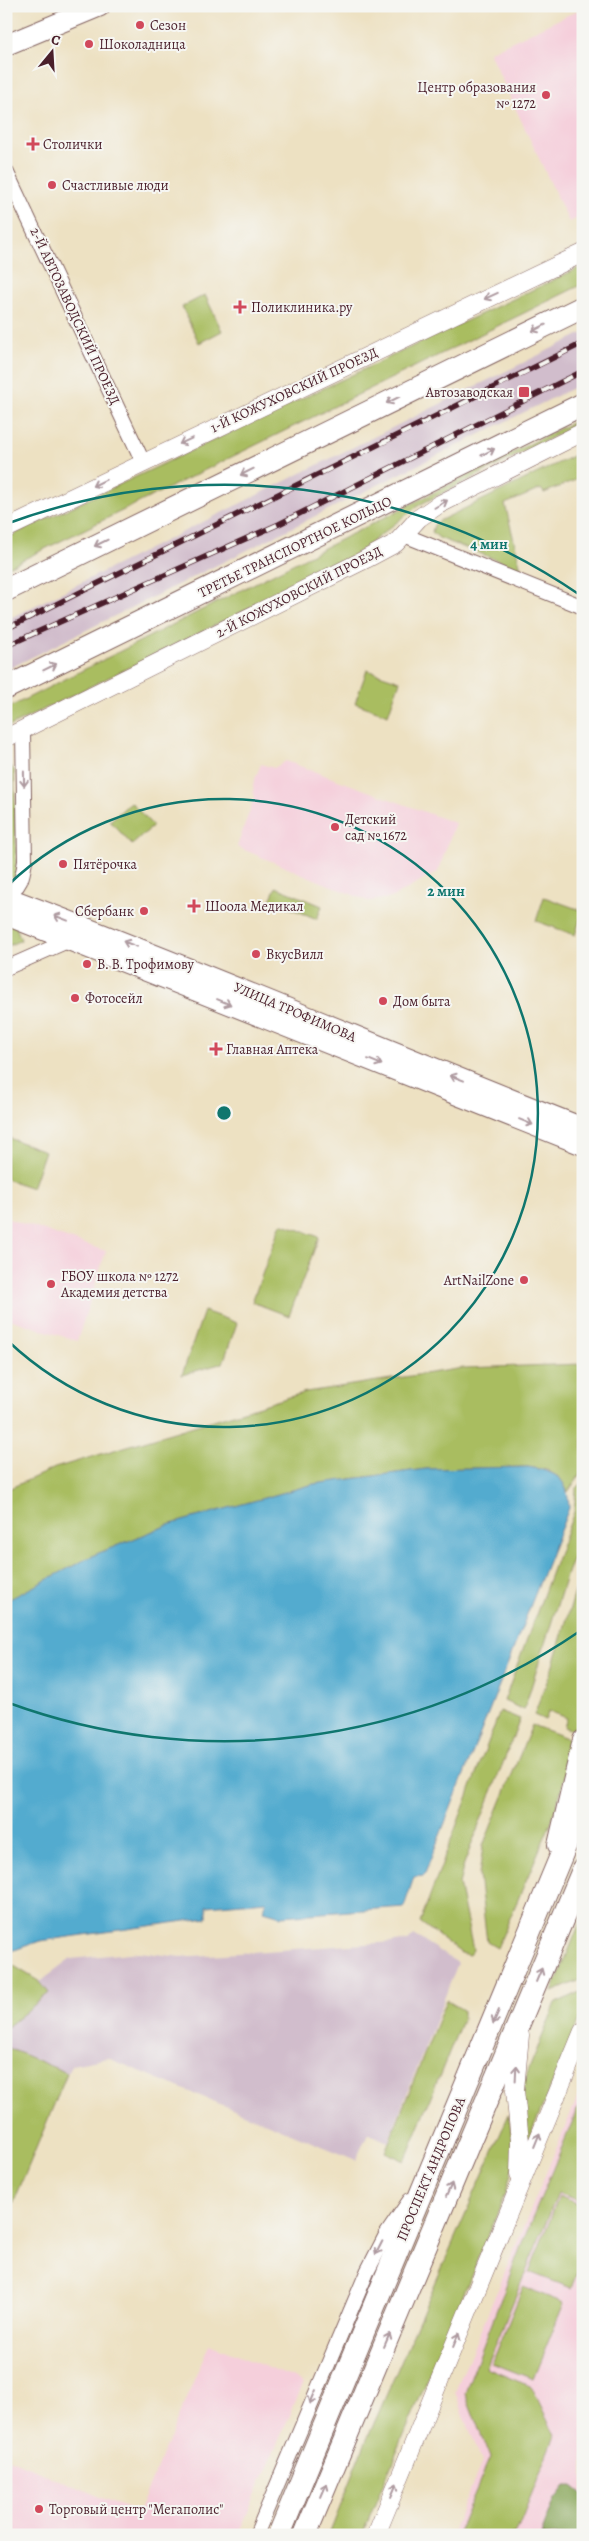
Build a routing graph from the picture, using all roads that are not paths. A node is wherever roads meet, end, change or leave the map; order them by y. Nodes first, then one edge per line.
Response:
1 (100, 6) edge
2 (11, 39) edge
3 (6, 171) edge
4 (583, 253) edge
5 (583, 307) edge
6 (583, 404) edge
7 (583, 432) edge
8 (143, 462) junction
9 (6, 529) edge
10 (404, 535) junction
11 (6, 590) edge
12 (583, 607) edge
13 (6, 688) edge
14 (23, 730) junction
15 (6, 738) edge
16 (6, 892) edge
17 (6, 897) edge
18 (6, 915) edge
19 (93, 930) junction
20 (70, 940) junction
21 (6, 968) edge
22 (583, 1128) edge
23 (583, 1145) edge
24 (583, 1740) edge
25 (583, 1803) edge
26 (583, 1870) edge
27 (548, 1891) junction
28 (525, 2009) junction
29 (583, 2031) edge
30 (426, 2179) junction
31 (510, 2208) junction
32 (256, 2535) edge
33 (279, 2535) edge
34 (306, 2535) edge
35 (376, 2535) edge

1 - 2 main road
3 - 8 street, 2-Й АВТОЗАВОДСКИЙ ПРОЕЗД
4 -> 8 street, 1-Й КОЖУХОВСКИЙ ПРОЕЗД
5 -> 11 main road
13 -> 6 main road, ТРЕТЬЕ ТРАНСПОРТНОЕ КОЛЬЦО
10 -> 7 street, 2-Й КОЖУХОВСКИЙ ПРОЕЗД
8 -> 9 street, 1-Й КОЖУХОВСКИЙ ПРОЕЗД
10 - 12 street
10 - 14 street, 2-Й КОЖУХОВСКИЙ ПРОЕЗД
14 - 15 street, 2-Й КОЖУХОВСКИЙ ПРОЕЗД
14 -> 16 street
19 -> 17 main road, УЛИЦА ТРОФИМОВА
18 - 20 main road, УЛИЦА ТРОФИМОВА
19 - 20 street
22 -> 19 main road, УЛИЦА ТРОФИМОВА
20 - 21 street
20 -> 23 main road, УЛИЦА ТРОФИМОВА
24 - 27 main road
25 - 27 main road, ПРОСПЕКТ АНДРОПОВА
28 -> 26 main road, ПРОСПЕКТ АНДРОПОВА
27 -> 30 main road, ПРОСПЕКТ АНДРОПОВА
31 -> 28 street
34 -> 28 main road, ПРОСПЕКТ АНДРОПОВА
31 -> 29 street
30 -> 32 street
30 - 33 main road, ПРОСПЕКТ АНДРОПОВА
35 -> 31 street

